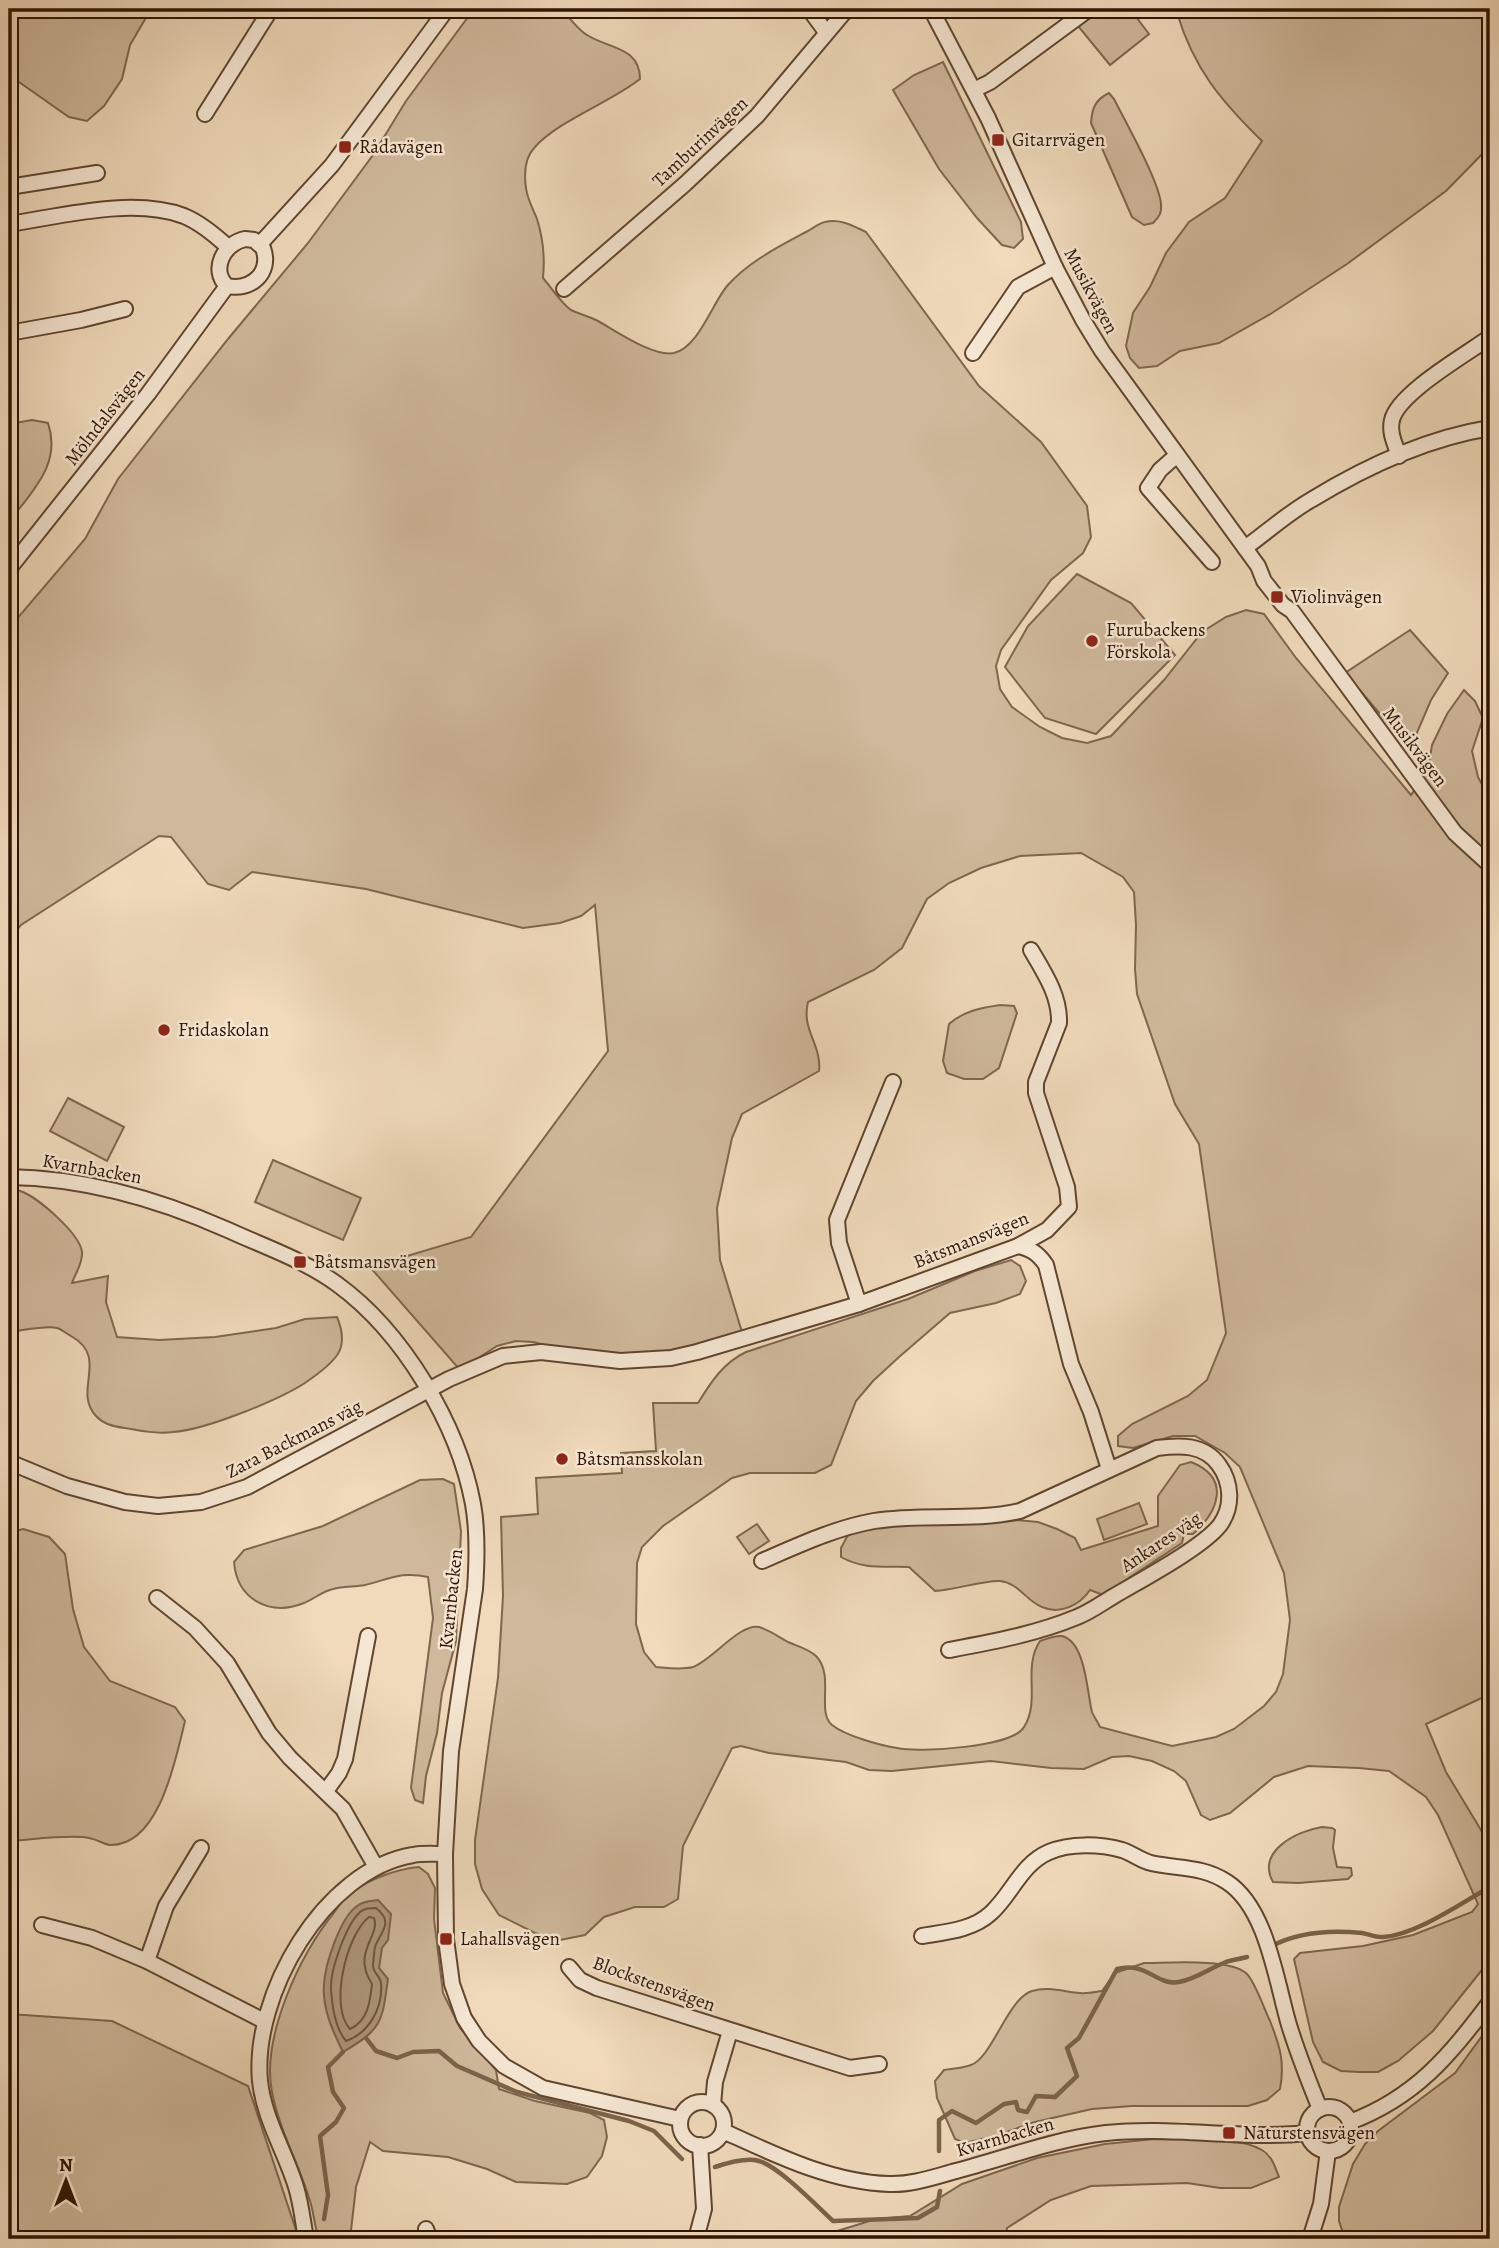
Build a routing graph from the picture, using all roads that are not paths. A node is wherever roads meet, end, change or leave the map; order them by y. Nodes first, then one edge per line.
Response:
1 (271, 9) edge
2 (447, 9) edge
3 (809, 9) edge
4 (847, 9) edge
5 (931, 9) edge
6 (1089, 9) edge
7 (827, 32) junction
8 (974, 90) junction
9 (205, 114) dead end
10 (97, 173) dead end
11 (9, 187) edge
12 (9, 224) edge
13 (260, 244) junction
14 (228, 247) junction
15 (1055, 267) junction
16 (227, 286) junction
17 (564, 289) dead end
18 (125, 309) dead end
19 (9, 333) edge
20 (1490, 337) edge
21 (973, 353) dead end
22 (1490, 428) edge
23 (1177, 455) junction
24 (1399, 456) junction
25 (1245, 548) junction
26 (1212, 562) dead end
27 (9, 569) edge
28 (1490, 865) edge
29 (1031, 950) dead end
30 (893, 1082) dead end
31 (9, 1177) edge
32 (1018, 1246) junction
33 (859, 1304) junction
34 (429, 1390) junction
35 (9, 1462) edge
36 (1109, 1469) junction
37 (762, 1561) dead end
38 (157, 1598) dead end
39 (368, 1636) dead end
40 (948, 1650) dead end
41 (326, 1791) junction
42 (201, 1847) dead end
43 (445, 1854) junction
44 (376, 1867) junction
45 (42, 1925) dead end
46 (922, 1936) dead end
47 (147, 1961) junction
48 (569, 1967) dead end
49 (1490, 2002) edge
50 (264, 2021) junction
51 (730, 2031) junction
52 (879, 2064) dead end
53 (713, 2105) junction
54 (1321, 2109) junction
55 (680, 2119) junction
56 (1350, 2122) junction
57 (723, 2131) junction
58 (1308, 2133) junction
59 (700, 2145) junction
60 (1328, 2151) junction
61 (306, 2239) edge
62 (696, 2239) edge
63 (1310, 2239) edge

1 - 9 street
2 - 13 street
3 - 7 street
4 - 7 street, Tamburinvägen
5 - 8 street, Musikvägen
6 - 8 street
7 - 17 street, Tamburinvägen
8 - 15 street, Musikvägen
10 - 11 street
12 - 14 street
13 - 14 street
13 - 16 street
14 - 16 street
15 - 21 street
15 - 23 street, Musikvägen
16 - 27 street, Mölndalsvägen
18 - 19 street
20 - 24 street
22 - 24 street
23 - 25 street, Musikvägen
23 - 26 street
24 - 25 street
25 - 28 street, Musikvägen
29 - 32 street, Båtsmansvägen
30 - 33 street
31 - 34 street, Kvarnbacken
32 - 33 street, Båtsmansvägen
32 - 36 street
33 - 34 street, Båtsmansvägen
34 - 35 street, Zara Backmans väg
34 - 43 street, Kvarnbacken
36 - 37 street, Ankares väg
36 - 40 street, Ankares väg
38 - 41 street
39 - 41 street
41 - 44 street
42 - 47 street
43 - 44 street
43 - 55 street, Kvarnbacken
44 - 50 street
45 - 47 street
46 - 54 street
47 - 50 street
48 - 51 street, Blockstensvägen
49 - 56 street
50 - 61 street
51 - 52 street, Blockstensvägen
51 - 53 street, Blockstensvägen
53 - 55 street
53 - 57 street
54 - 56 street
54 - 58 street
55 - 59 street
56 - 60 street
57 - 58 street, Kvarnbacken
57 - 59 street
58 - 60 street
59 - 62 street
60 - 63 street

